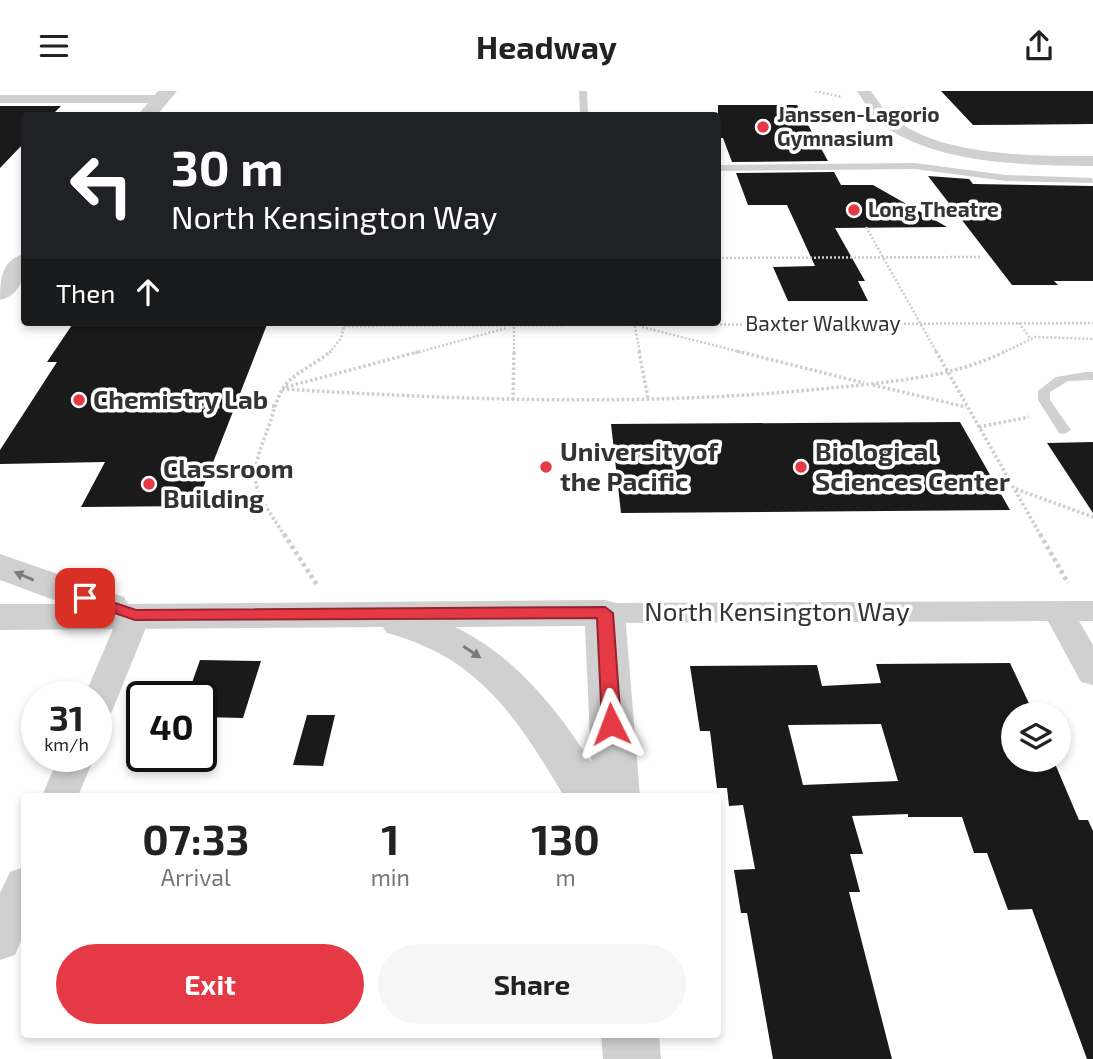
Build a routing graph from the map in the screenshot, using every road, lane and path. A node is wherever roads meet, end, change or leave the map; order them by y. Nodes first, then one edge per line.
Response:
1 (583, 91) edge
2 (864, 91) edge
3 (164, 95) edge
4 (0, 99) edge
5 (150, 112) edge
6 (584, 112) edge
7 (989, 155) junction
8 (1069, 161) junction
9 (1093, 161) edge
10 (721, 169) edge
11 (977, 175) junction
12 (1092, 181) edge
13 (866, 227) dead end
14 (982, 257) dead end
15 (721, 258) edge
16 (882, 258) junction
17 (21, 266) edge
18 (0, 292) edge
19 (1019, 323) junction
20 (1093, 323) edge
21 (721, 324) edge
22 (921, 324) junction
23 (342, 326) edge
24 (507, 326) edge
25 (514, 326) edge
26 (634, 326) edge
27 (642, 326) edge
28 (1030, 338) junction
29 (1093, 339) edge
30 (947, 371) junction
31 (1093, 376) edge
32 (868, 384) junction
33 (282, 389) junction
34 (648, 399) junction
35 (513, 400) junction
36 (276, 406) junction
37 (968, 407) junction
38 (122, 408) dead end
39 (1050, 409) junction
40 (979, 426) junction
41 (1064, 430) dead end
42 (1015, 488) junction
43 (1093, 517) edge
44 (0, 565) edge
45 (1079, 611) edge
46 (605, 613) junction
47 (337, 614) junction
48 (135, 615) junction
49 (0, 617) edge
50 (1093, 674) edge
51 (108, 681) edge
52 (70, 772) edge
53 (61, 793) edge
54 (586, 793) edge
55 (616, 793) edge
56 (21, 890) edge
57 (0, 943) edge
58 (630, 1038) edge
59 (632, 1059) edge

1 - 6 lane
2 - 7 street
3 - 4 street
3 - 5 street
7 - 8 street
7 - 11 lane
8 - 9 street
8 - 12 lane
10 - 11 lane
11 - 12 lane
13 - 16 path
14 - 16 path
15 - 16 path
16 - 22 path
17 - 18 street
19 - 20 path, Baxter Walkway
19 - 22 path, Baxter Walkway
19 - 28 path
21 - 22 path, Baxter Walkway
22 - 30 path
23 - 33 path
24 - 33 path
25 - 35 path
26 - 34 path
27 - 32 path
28 - 29 path
28 - 30 path
30 - 32 path
30 - 37 path
31 - 39 lane
32 - 34 path
32 - 37 path
33 - 35 path
33 - 36 path
34 - 35 path
36 - 38 path
36 - 47 path
37 - 40 path
39 - 40 path
39 - 41 lane
40 - 42 path
42 - 43 path
42 - 45 path
48 -> 44 street
45 - 46 street, North Kensington Way
45 - 50 street
46 - 47 street, North Kensington Way
46 - 55 street
47 - 48 street, North Kensington Way
47 -> 54 street
48 - 49 street, North Kensington Way
48 - 51 street
52 - 53 street
56 - 57 street
58 - 59 street

